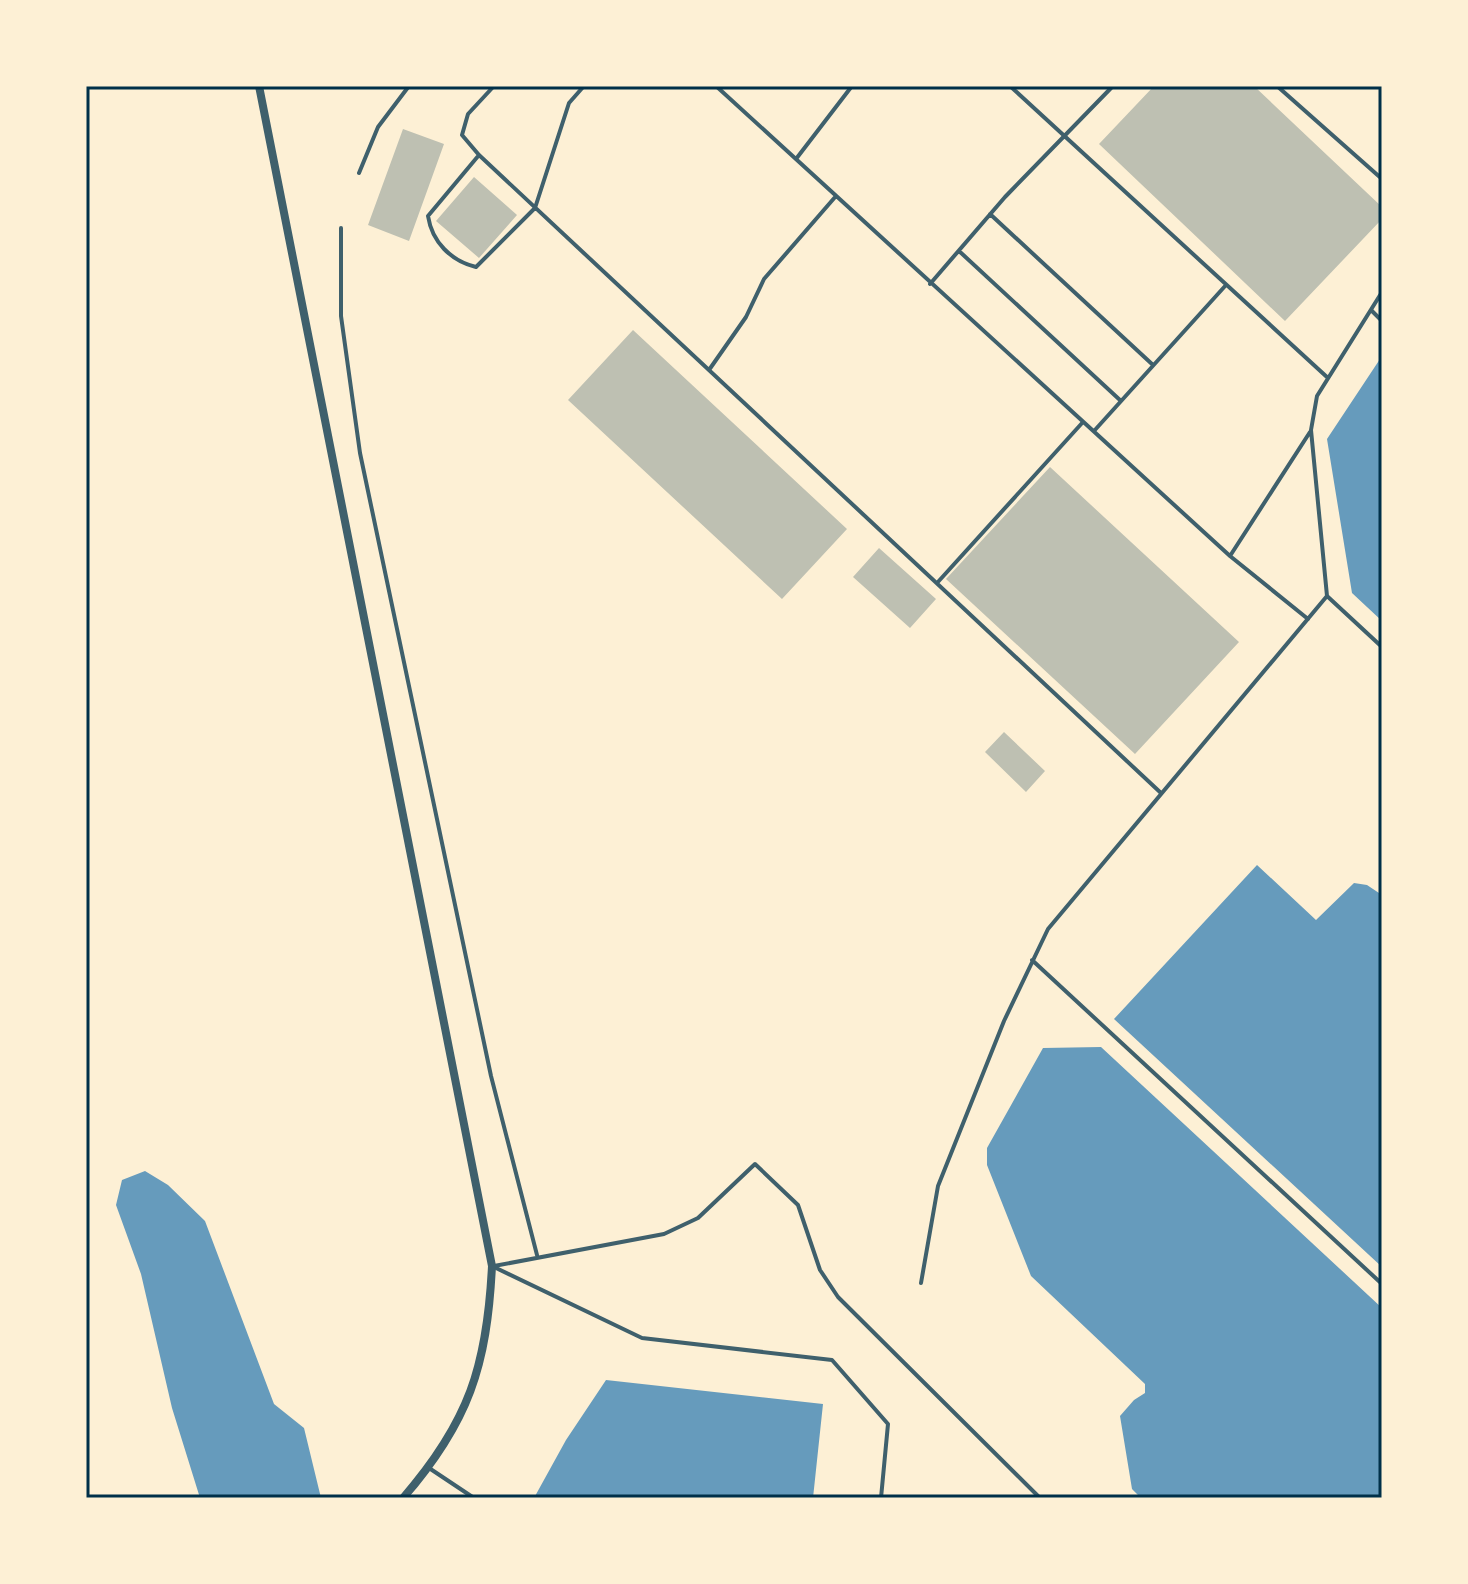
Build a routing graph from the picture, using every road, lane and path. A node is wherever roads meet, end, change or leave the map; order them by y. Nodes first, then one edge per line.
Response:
1 (259, 86) edge
2 (409, 86) edge
3 (494, 86) edge
4 (584, 86) edge
5 (716, 86) edge
6 (852, 86) edge
7 (1010, 86) edge
8 (1113, 86) edge
9 (1277, 86) edge
10 (1064, 136) junction
11 (479, 155) junction
12 (796, 159) junction
13 (359, 173) dead end
14 (1382, 179) edge
15 (836, 196) junction
16 (535, 208) junction
17 (990, 214) junction
18 (341, 228) dead end
19 (959, 251) junction
20 (930, 284) junction
21 (1226, 285) junction
22 (1382, 292) edge
23 (1371, 310) junction
24 (1382, 321) edge
25 (1153, 365) junction
26 (709, 370) junction
27 (1328, 378) junction
28 (1121, 401) junction
29 (1083, 422) junction
30 (1311, 430) junction
31 (1094, 431) junction
32 (1230, 556) junction
33 (937, 583) junction
34 (1327, 596) junction
35 (1308, 619) junction
36 (1382, 647) edge
37 (1161, 793) junction
38 (1032, 960) junction
39 (537, 1255) junction
40 (492, 1266) junction
41 (921, 1283) dead end
42 (1382, 1284) edge
43 (429, 1468) junction
44 (403, 1498) edge
45 (474, 1498) edge
46 (881, 1498) edge
47 (1040, 1498) edge

1 - 40 street
2 - 13 lane
3 - 11 lane
4 - 16 lane
5 - 12 lane
6 - 12 lane
7 - 10 lane
8 - 10 lane
9 - 14 lane
10 - 17 lane
10 - 21 lane
11 - 16 lane
11 - 16 lane
12 - 15 lane
15 - 20 lane
15 - 26 lane
16 - 26 lane
17 - 19 lane
17 - 25 lane
18 - 39 lane
19 - 20 lane
19 - 28 lane
20 - 29 lane
21 - 25 lane
21 - 27 lane
22 - 23 lane
23 - 24 lane
23 - 27 lane
25 - 28 lane
26 - 33 lane
27 - 30 lane
28 - 31 lane
29 - 31 lane
29 - 33 lane
30 - 32 lane
30 - 34 lane
31 - 32 lane
32 - 35 lane
33 - 37 lane
34 - 35 lane
34 - 36 lane
35 - 37 lane
37 - 38 lane
38 - 41 lane
38 - 42 lane
39 - 40 lane
39 - 47 lane
40 - 43 street
40 - 46 lane
43 - 44 street
43 - 45 lane

